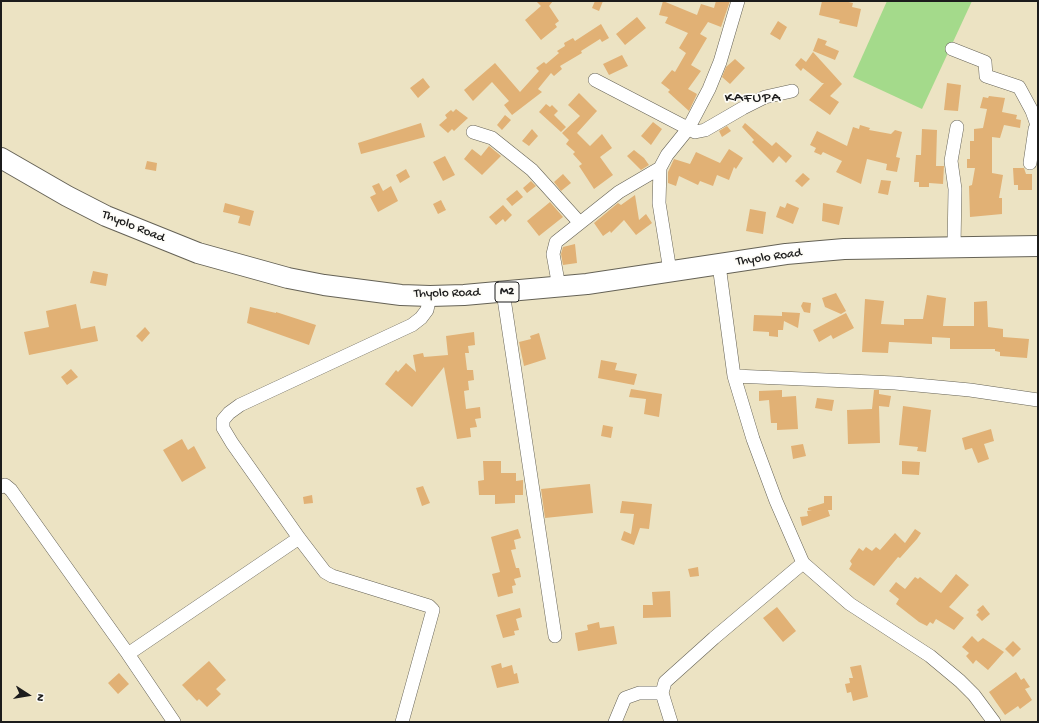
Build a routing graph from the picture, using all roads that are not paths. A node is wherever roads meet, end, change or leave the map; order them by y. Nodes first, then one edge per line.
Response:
1 (738, 1) edge
2 (952, 49) dead end
3 (595, 80) dead end
4 (792, 91) dead end
5 (1037, 123) edge
6 (957, 127) dead end
7 (688, 129) junction
8 (473, 132) dead end
9 (1, 158) edge
10 (1030, 163) dead end
11 (660, 168) junction
12 (579, 222) junction
13 (1038, 246) edge
14 (954, 247) junction
15 (719, 265) junction
16 (670, 271) junction
17 (559, 287) junction
18 (503, 292) junction
19 (430, 296) junction
20 (734, 376) junction
21 (1038, 400) edge
22 (1, 487) edge
23 (299, 538) junction
24 (803, 563) junction
25 (555, 636) dead end
26 (128, 654) junction
27 (662, 692) junction
28 (174, 722) edge
29 (402, 722) edge
30 (615, 722) edge
31 (671, 722) edge
32 (994, 722) edge

1 - 7 street
2 - 5 street
3 - 7 street
4 - 7 street
5 - 10 street
6 - 14 street
7 - 11 street
8 - 12 street
9 - 19 highway, Thyolo Road / M2
11 - 12 street
11 - 16 street
12 - 17 street
13 - 14 highway, Thyolo Road / M2
14 - 15 highway, Thyolo Road / M2
15 - 16 highway, Thyolo Road / M2
15 - 20 street
16 - 17 highway, Thyolo Road / M2
17 - 18 highway, Thyolo Road / M2
18 - 19 highway, Thyolo Road / M2
18 - 25 street
19 - 23 street
20 - 21 street
20 - 24 street
22 - 26 street
23 - 26 street
23 - 29 street
24 - 27 street
24 - 32 street
26 - 28 street
27 - 30 street
27 - 31 street

